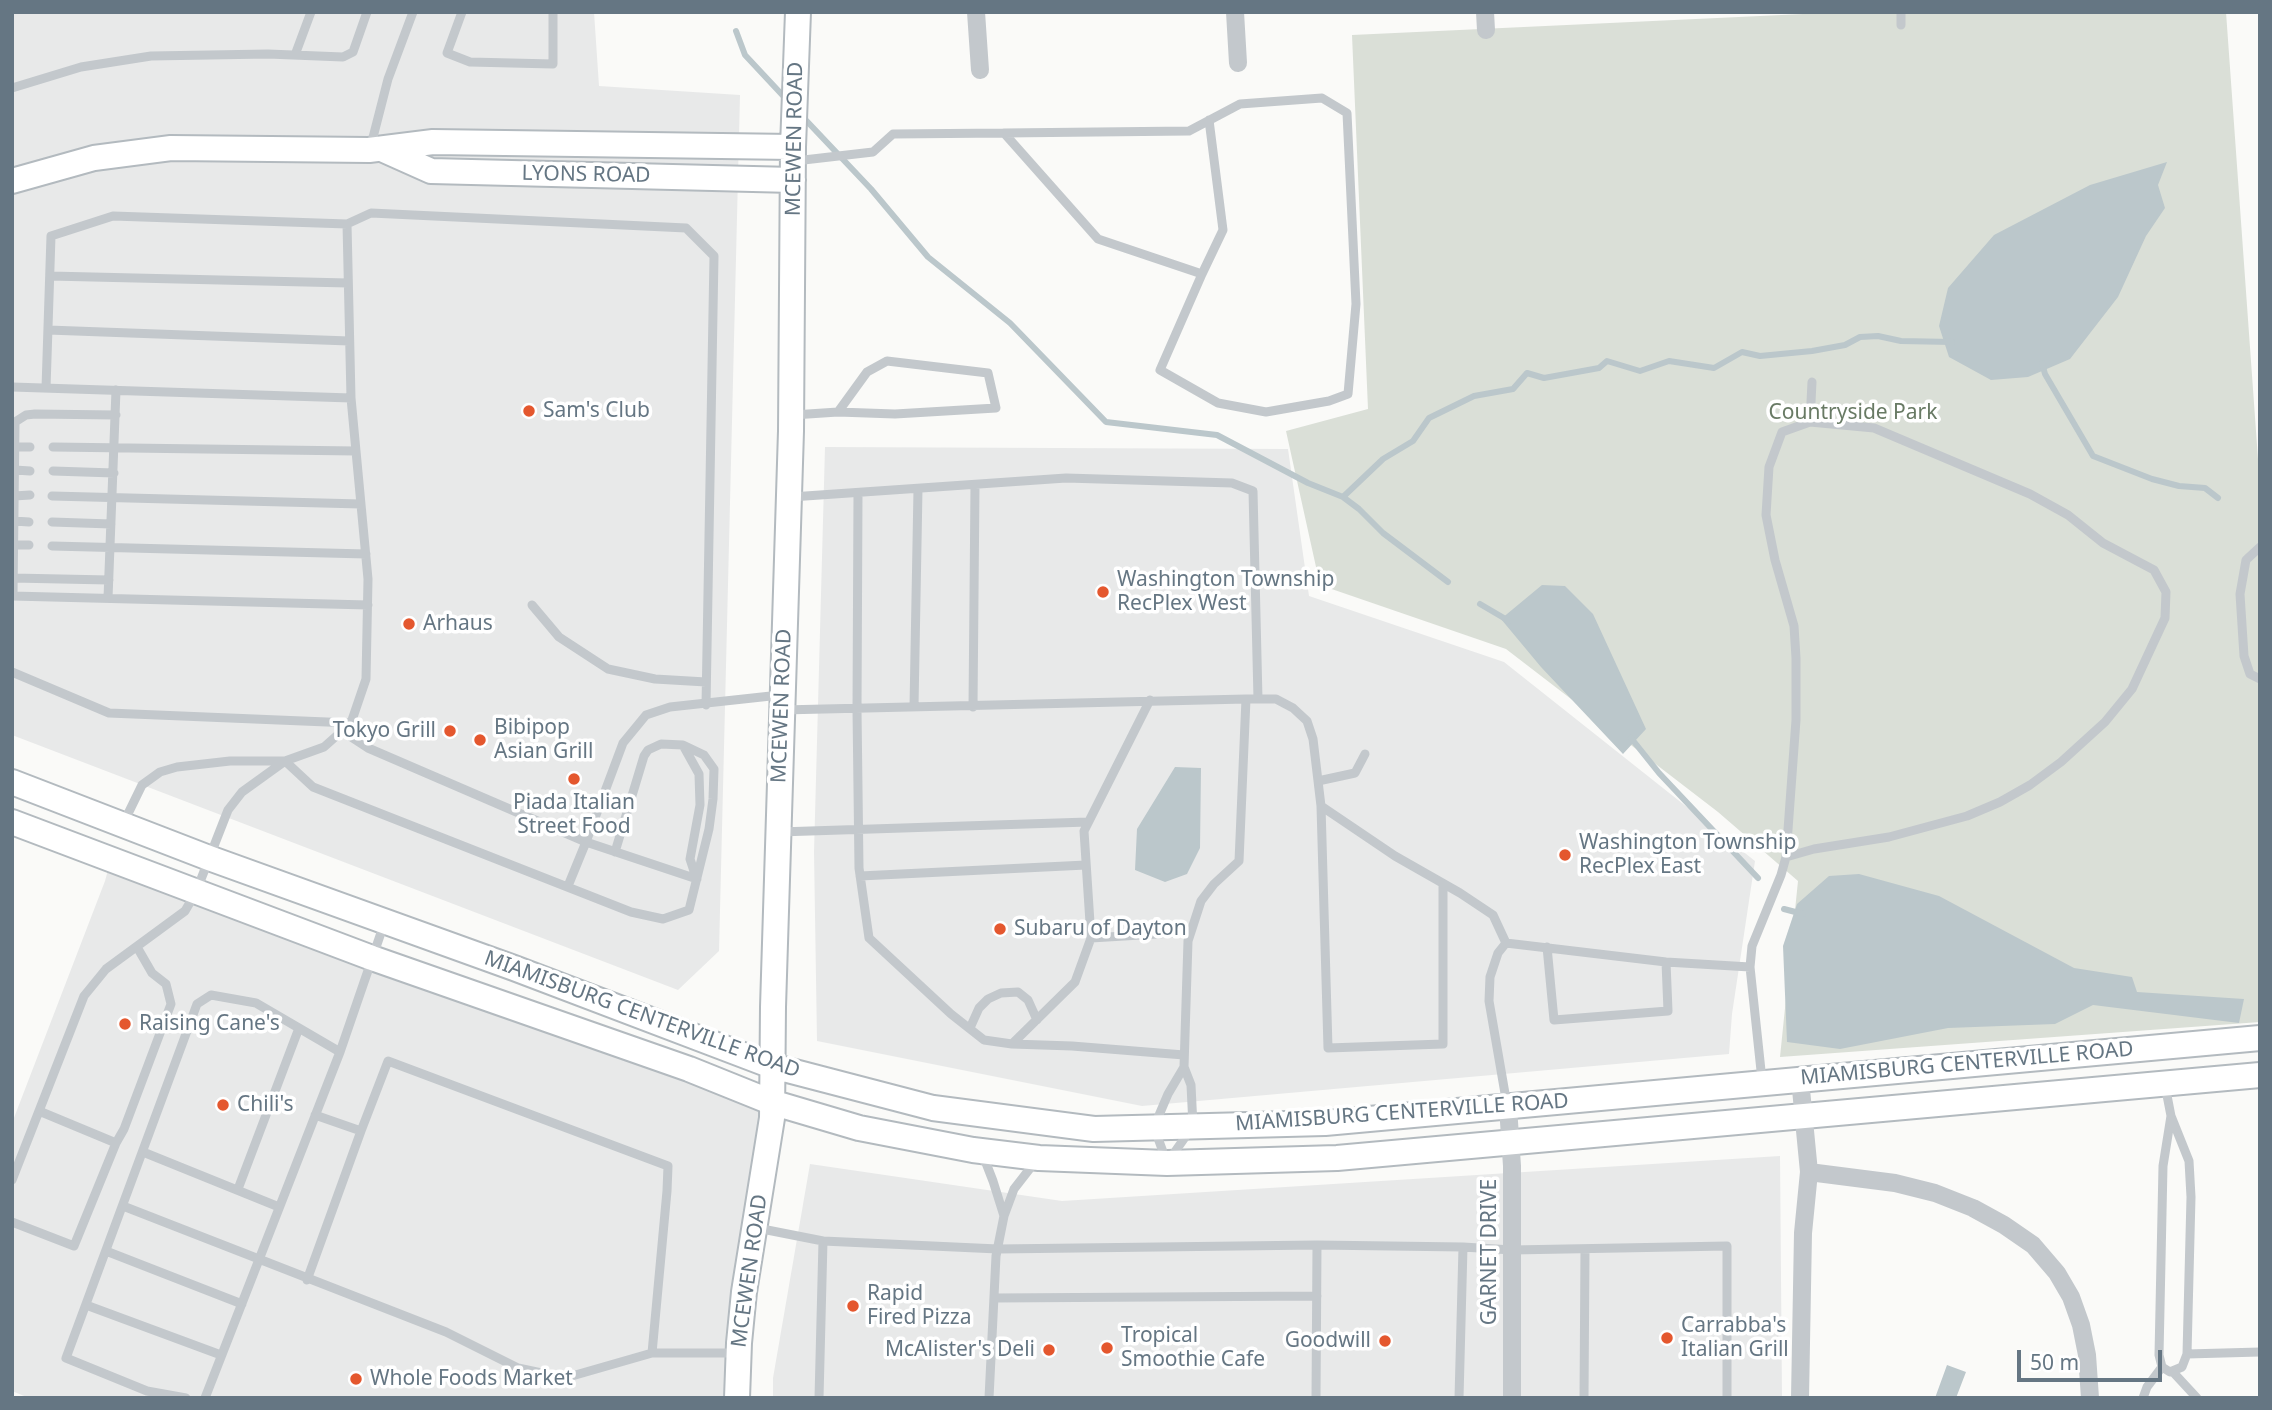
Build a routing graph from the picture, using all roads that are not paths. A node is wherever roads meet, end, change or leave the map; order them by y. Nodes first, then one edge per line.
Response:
1 (311, 12) edge
2 (367, 12) edge
3 (413, 12) edge
4 (462, 12) edge
5 (553, 12) edge
6 (798, 12) edge
7 (975, 12) edge
8 (1235, 12) edge
9 (1901, 12) edge
10 (1901, 25) dead end
11 (295, 55) junction
12 (1238, 63) dead end
13 (981, 70) dead end
14 (12, 88) edge
15 (1209, 120) junction
16 (1004, 133) junction
17 (377, 150) junction
18 (793, 163) junction
19 (12, 181) edge
20 (347, 224) junction
21 (1202, 274) junction
22 (50, 276) junction
23 (348, 282) junction
24 (48, 330) junction
25 (349, 341) junction
26 (1812, 382) dead end
27 (12, 387) edge
28 (46, 388) junction
29 (116, 390) junction
30 (351, 398) junction
31 (838, 412) junction
32 (116, 415) junction
33 (791, 415) junction
34 (1810, 422) junction
35 (15, 447) junction
36 (30, 447) dead end
37 (53, 447) dead end
38 (114, 448) junction
39 (356, 450) junction
40 (15, 470) junction
41 (30, 471) dead end
42 (53, 471) dead end
43 (114, 473) junction
44 (975, 485) junction
45 (918, 488) junction
46 (858, 493) junction
47 (30, 495) dead end
48 (14, 496) junction
49 (52, 496) dead end
50 (789, 498) junction
51 (113, 499) junction
52 (361, 504) junction
53 (14, 521) edge
54 (29, 522) dead end
55 (52, 522) dead end
56 (111, 524) junction
57 (14, 545) edge
58 (29, 545) dead end
59 (52, 546) dead end
60 (2260, 547) edge
61 (110, 548) junction
62 (366, 554) junction
63 (13, 578) edge
64 (108, 580) junction
65 (13, 596) edge
66 (108, 598) junction
67 (368, 605) junction
68 (532, 605) dead end
69 (12, 672) edge
70 (2260, 679) edge
71 (706, 682) junction
72 (1246, 699) junction
73 (1258, 699) junction
74 (1150, 700) junction
75 (781, 702) junction
76 (706, 705) junction
77 (973, 707) junction
78 (914, 708) junction
79 (857, 710) junction
80 (351, 723) junction
81 (342, 731) junction
82 (683, 745) junction
83 (1365, 754) dead end
84 (285, 761) junction
85 (1318, 781) junction
86 (12, 782) edge
87 (1321, 806) junction
88 (12, 821) edge
89 (1088, 822) junction
90 (122, 825) junction
91 (858, 831) junction
92 (778, 832) junction
93 (586, 842) junction
94 (615, 852) junction
95 (1786, 857) junction
96 (209, 858) junction
97 (1086, 865) junction
98 (860, 876) junction
99 (697, 879) junction
100 (1443, 885) junction
101 (568, 886) junction
102 (196, 892) junction
103 (385, 922) junction
104 (1190, 932) junction
105 (1091, 938) junction
106 (1506, 943) junction
107 (136, 947) junction
108 (1547, 947) junction
109 (372, 958) junction
110 (1666, 962) junction
111 (1750, 967) junction
112 (1037, 1020) junction
113 (299, 1028) junction
114 (970, 1028) junction
115 (2260, 1038) edge
116 (1012, 1044) junction
117 (2161, 1047) junction
118 (340, 1052) junction
119 (1184, 1055) junction
120 (772, 1066) junction
121 (1184, 1067) junction
122 (2260, 1075) edge
123 (1800, 1079) junction
124 (1762, 1082) junction
125 (2165, 1084) junction
126 (771, 1102) junction
127 (1508, 1107) junction
128 (39, 1111) junction
129 (316, 1115) junction
130 (1803, 1115) junction
131 (2171, 1116) junction
132 (1193, 1126) junction
133 (1154, 1127) junction
134 (361, 1131) junction
135 (1512, 1141) junction
136 (116, 1143) junction
137 (973, 1150) junction
138 (143, 1152) junction
139 (1039, 1158) junction
140 (1167, 1163) junction
141 (1809, 1172) junction
142 (12, 1180) edge
143 (237, 1189) junction
144 (123, 1206) junction
145 (279, 1207) junction
146 (1004, 1216) junction
147 (12, 1222) edge
148 (755, 1227) junction
149 (823, 1241) junction
150 (1317, 1245) junction
151 (1463, 1247) junction
152 (1585, 1248) junction
153 (998, 1249) junction
154 (1512, 1250) junction
155 (106, 1251) junction
156 (259, 1259) junction
157 (307, 1280) junction
158 (1317, 1296) junction
159 (995, 1297) junction
160 (242, 1304) junction
161 (86, 1305) junction
162 (2260, 1352) edge
163 (652, 1353) junction
164 (738, 1353) junction
165 (2187, 1354) junction
166 (221, 1355) junction
167 (2162, 1367) junction
168 (2172, 1371) junction
169 (186, 1398) edge
170 (205, 1398) edge
171 (737, 1398) edge
172 (819, 1398) edge
173 (989, 1398) edge
174 (1317, 1398) edge
175 (1459, 1398) edge
176 (1513, 1398) edge
177 (1584, 1398) edge
178 (1727, 1398) edge
179 (1800, 1398) edge
180 (2090, 1398) edge
181 (2143, 1398) edge
182 (2197, 1398) edge

1 - 11 lane
2 - 11 lane
3 - 17 lane
4 - 5 lane
6 - 18 main road, MCEWEN ROAD
7 - 13 street
8 - 12 street
9 - 10 lane
11 - 14 lane
15 - 16 lane
15 - 21 lane
15 - 21 lane
16 - 18 lane
16 - 21 lane
17 - 18 main road, LYONS ROAD
17 - 18 main road, LYONS ROAD
17 - 19 main road, LYONS ROAD
18 - 33 main road, MCEWEN ROAD
20 - 22 lane
20 - 23 lane
20 - 71 lane
22 - 23 lane
22 - 24 lane
23 - 25 lane
24 - 25 lane
24 - 28 lane
25 - 30 lane
26 - 34 lane
27 - 28 lane
28 - 29 lane
29 - 30 lane
29 - 32 lane
30 - 39 lane
31 - 31 lane
31 - 33 lane
32 - 35 lane
32 - 38 lane
33 - 50 main road, MCEWEN ROAD
34 - 95 lane
34 - 95 lane
35 - 36 lane
35 - 40 lane
37 - 38 lane
38 - 39 lane
38 - 43 lane
39 - 52 lane
40 - 41 lane
40 - 48 lane
42 - 43 lane
43 - 51 lane
44 - 45 lane
44 - 73 lane
44 - 77 lane
45 - 46 lane
45 - 78 lane
46 - 50 lane
46 - 79 lane
47 - 48 lane
48 - 53 lane
49 - 51 lane
50 - 75 main road, MCEWEN ROAD
51 - 52 lane
51 - 56 lane
52 - 62 lane
53 - 54 lane
53 - 57 lane
55 - 56 lane
56 - 61 lane
57 - 58 lane
57 - 63 lane
59 - 61 lane
60 - 70 lane
61 - 62 lane
61 - 64 lane
62 - 67 lane
63 - 64 lane
63 - 65 lane
64 - 66 lane
65 - 66 lane
66 - 67 lane
67 - 80 lane
68 - 71 lane
69 - 80 lane
71 - 76 lane
72 - 73 lane
72 - 74 lane
72 - 104 lane
73 - 85 lane
74 - 77 lane
74 - 89 lane
75 - 76 lane
75 - 79 lane
75 - 92 main road, MCEWEN ROAD
76 - 93 lane
77 - 78 lane
78 - 79 lane
79 - 91 lane
80 - 81 lane
81 - 84 lane
81 - 93 lane
82 - 94 lane
82 - 99 lane
82 - 99 lane
83 - 85 lane
84 - 90 lane
84 - 96 lane
84 - 101 lane
85 - 87 lane
86 - 90 main road, MIAMISBURG CENTERVILLE ROAD
87 - 100 lane
87 - 100 lane
88 - 102 main road, MIAMISBURG CENTERVILLE ROAD
89 - 91 lane
89 - 97 lane
90 - 96 main road, MIAMISBURG CENTERVILLE ROAD
91 - 92 lane
91 - 98 lane
92 - 120 main road, MCEWEN ROAD
93 - 94 lane
93 - 101 lane
94 - 99 lane
95 - 111 lane
96 - 102 lane
96 - 103 main road, MIAMISBURG CENTERVILLE ROAD
97 - 98 lane
97 - 105 lane
98 - 114 lane
99 - 101 lane
100 - 106 lane
102 - 107 lane
102 - 109 main road, MIAMISBURG CENTERVILLE ROAD
103 - 109 lane
103 - 120 main road, MIAMISBURG CENTERVILLE ROAD
104 - 105 lane
104 - 119 lane
105 - 112 lane
106 - 108 lane
106 - 127 lane
107 - 128 lane
107 - 136 lane
108 - 110 lane
108 - 110 lane
109 - 118 lane
109 - 126 main road, MIAMISBURG CENTERVILLE ROAD
110 - 111 lane
111 - 124 lane
112 - 114 lane
112 - 116 lane
113 - 118 lane
113 - 138 lane
113 - 143 lane
114 - 116 lane
115 - 117 main road, MIAMISBURG CENTERVILLE ROAD
116 - 119 lane
117 - 123 main road, MIAMISBURG CENTERVILLE ROAD
117 - 125 main road
118 - 129 lane
119 - 121 lane
120 - 126 main road, MCEWEN ROAD
120 - 133 main road, MIAMISBURG CENTERVILLE ROAD
121 - 132 lane
121 - 133 lane
122 - 125 main road, MIAMISBURG CENTERVILLE ROAD
123 - 124 main road, MIAMISBURG CENTERVILLE ROAD
123 - 130 street
124 - 127 main road, MIAMISBURG CENTERVILLE ROAD
125 - 130 main road, MIAMISBURG CENTERVILLE ROAD
125 - 131 lane
126 - 137 main road, MIAMISBURG CENTERVILLE ROAD
126 - 148 main road, MCEWEN ROAD
127 - 132 main road, MIAMISBURG CENTERVILLE ROAD
127 - 135 street, GARNET DRIVE
128 - 136 lane
128 - 142 lane
129 - 134 lane
129 - 145 lane
130 - 135 main road, MIAMISBURG CENTERVILLE ROAD
130 - 141 street
131 - 165 lane
131 - 167 lane
132 - 133 main road, MIAMISBURG CENTERVILLE ROAD
132 - 140 lane
133 - 140 lane
134 - 157 lane
134 - 163 lane
135 - 140 main road, MIAMISBURG CENTERVILLE ROAD
135 - 154 street, GARNET DRIVE
136 - 147 lane
137 - 139 main road, MIAMISBURG CENTERVILLE ROAD
137 - 146 lane
138 - 143 lane
138 - 144 lane
139 - 140 main road, MIAMISBURG CENTERVILLE ROAD
139 - 146 lane
141 - 179 street
141 - 180 street
143 - 145 lane
144 - 155 lane
144 - 156 lane
145 - 156 lane
146 - 153 lane
148 - 149 lane
148 - 164 main road, MCEWEN ROAD
149 - 153 lane
149 - 172 lane
150 - 151 lane
150 - 153 lane
150 - 158 lane
151 - 154 lane
151 - 175 lane
152 - 154 lane
152 - 177 lane
152 - 178 lane
153 - 159 lane
154 - 176 street, GARNET DRIVE
155 - 160 lane
155 - 161 lane
156 - 157 lane
156 - 160 lane
157 - 163 lane
158 - 159 lane
158 - 174 lane
159 - 173 lane
160 - 166 lane
161 - 166 lane
161 - 169 lane
162 - 165 lane
163 - 164 lane
164 - 171 main road, MCEWEN ROAD
165 - 168 lane
166 - 170 lane
167 - 168 lane
167 - 181 lane
168 - 182 lane

